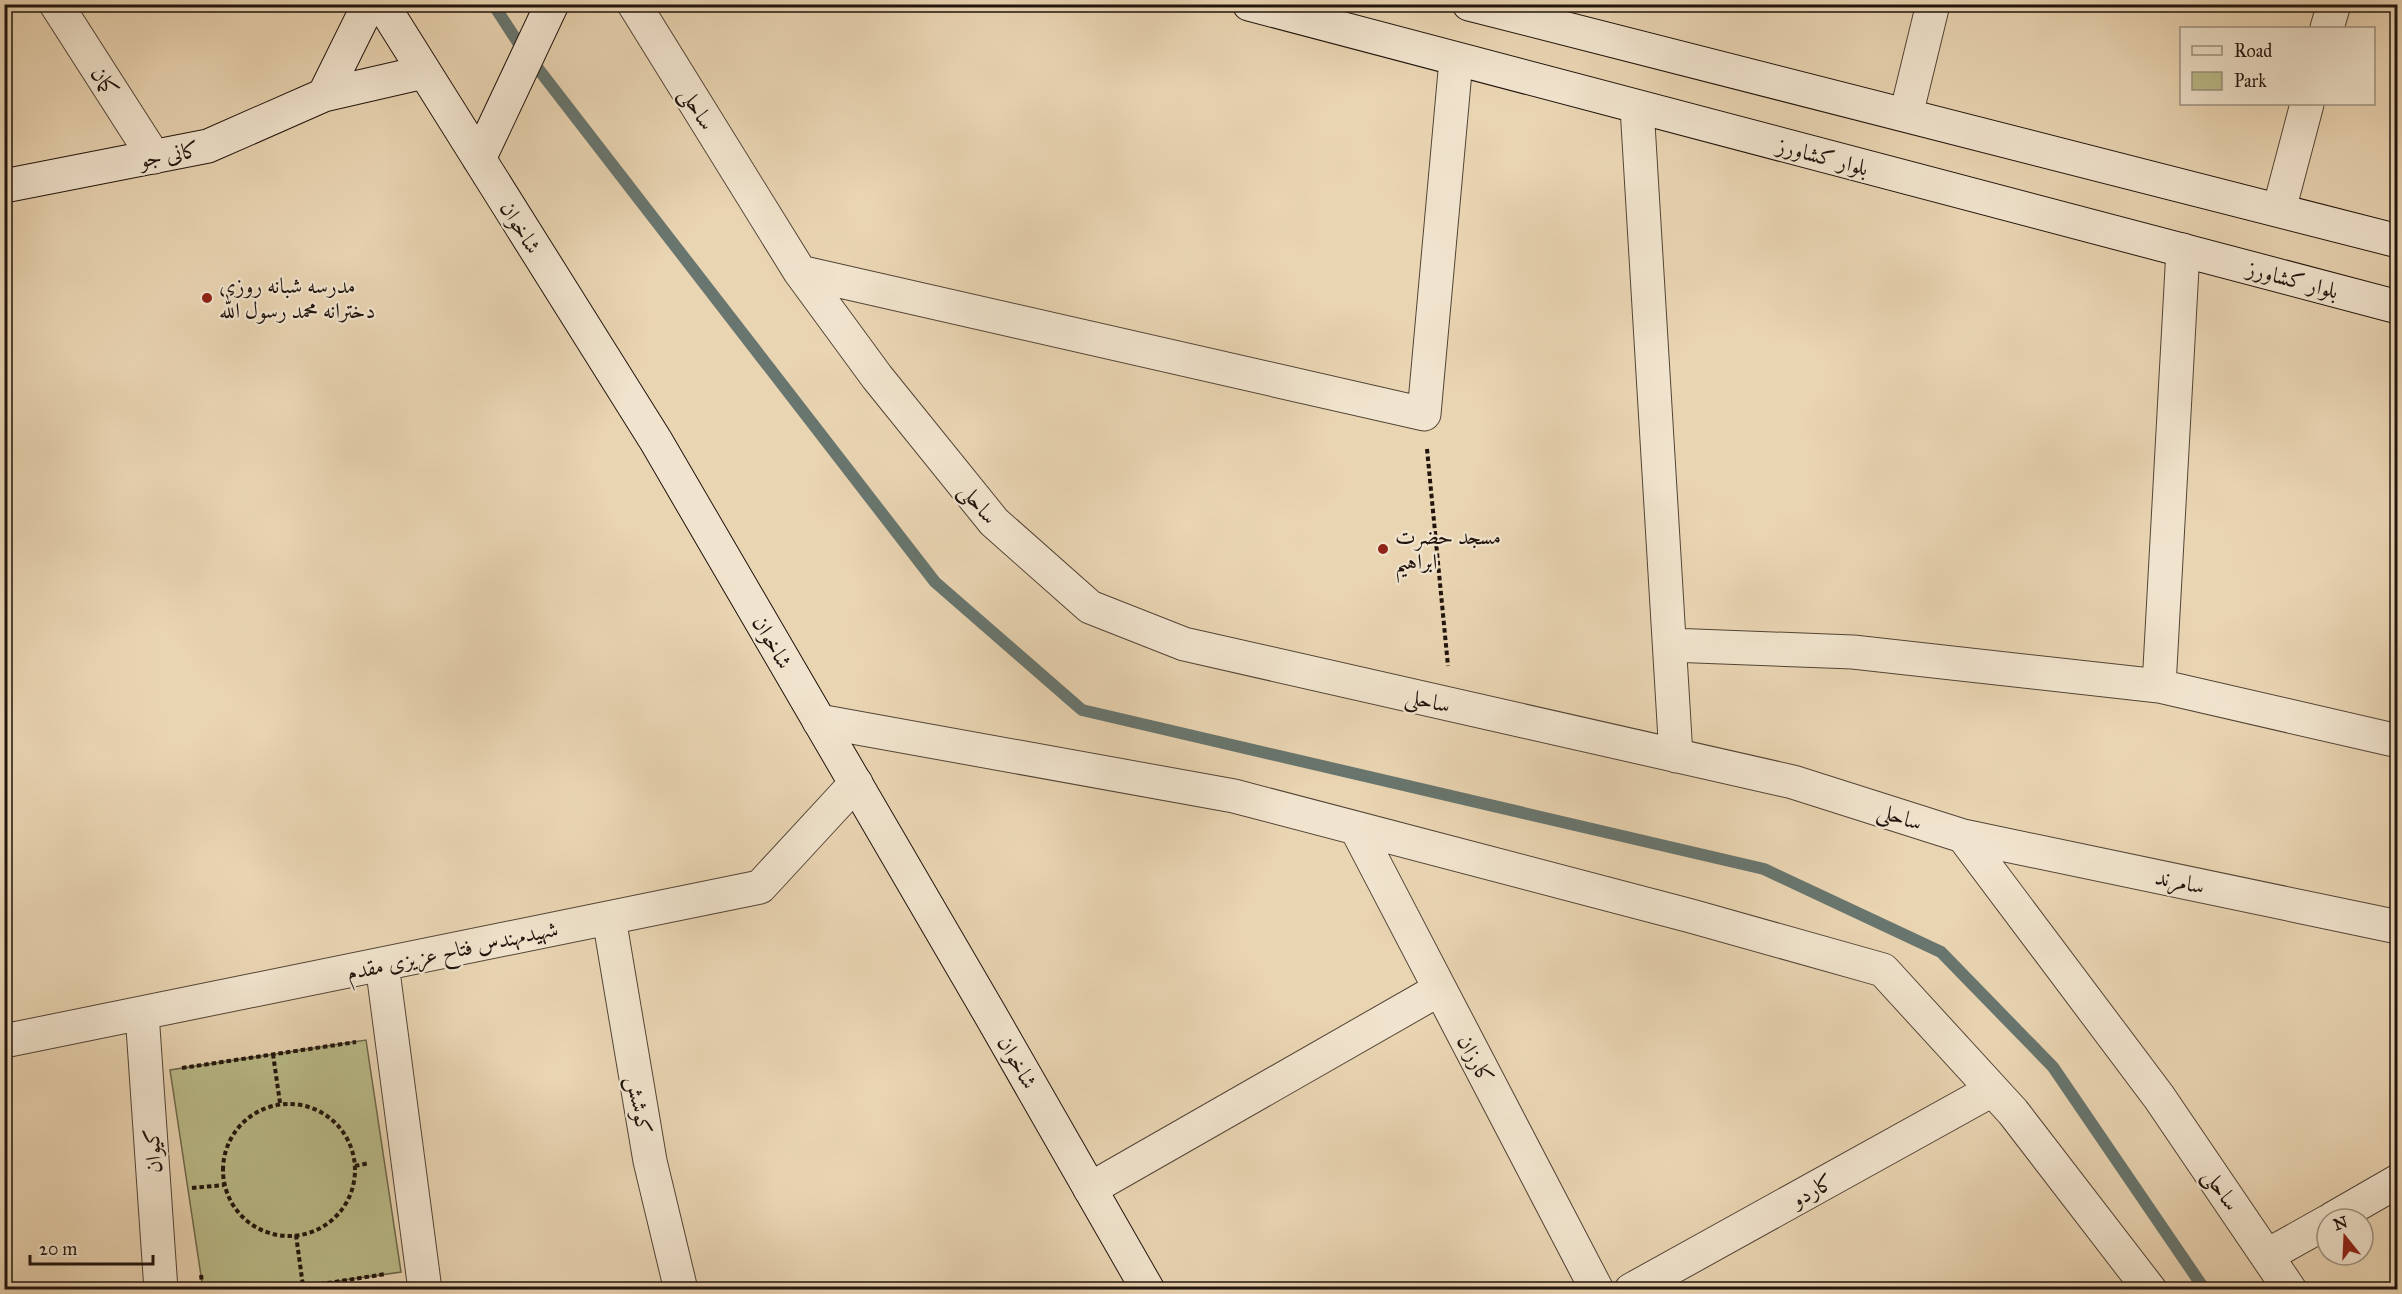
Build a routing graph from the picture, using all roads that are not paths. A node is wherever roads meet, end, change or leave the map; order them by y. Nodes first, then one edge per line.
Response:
1 (56, 4) edge
2 (369, 4) edge
3 (382, 4) edge
4 (552, 4) edge
5 (634, 4) edge
6 (1250, 4) edge
7 (1469, 4) edge
8 (1934, 4) edge
9 (2334, 4) edge
10 (2327, 27) edge
11 (1456, 60) junction
12 (424, 72) junction
13 (324, 95) junction
14 (2307, 105) edge
15 (1636, 107) junction
16 (1906, 115) junction
17 (154, 157) junction
18 (479, 159) junction
19 (4, 186) edge
20 (2279, 210) junction
21 (2397, 242) edge
22 (2182, 250) junction
23 (800, 272) junction
24 (2397, 307) edge
25 (1670, 645) junction
26 (2159, 686) junction
27 (819, 721) junction
28 (2397, 741) edge
29 (1676, 756) junction
30 (856, 783) junction
31 (1356, 828) junction
32 (1963, 836) junction
33 (609, 918) junction
34 (2397, 927) edge
35 (381, 964) junction
36 (1440, 989) junction
37 (142, 1013) junction
38 (4, 1041) edge
39 (1992, 1090) junction
40 (2397, 1181) edge
41 (1090, 1189) junction
42 (2353, 1207) edge
43 (2315, 1229) edge
44 (2268, 1256) junction
45 (161, 1290) edge
46 (425, 1290) edge
47 (681, 1290) edge
48 (1148, 1290) edge
49 (1597, 1290) edge
50 (1631, 1290) edge
51 (2150, 1290) edge
52 (2290, 1290) edge

1 - 17 street, کمان
2 - 13 street
3 - 12 street, شاخوان
4 - 18 street
5 - 23 street, ساحلی
6 - 11 street, بلوار کشاورز
7 - 16 street
8 - 16 street
9 - 10 street
11 - 15 street, بلوار کشاورز
11 - 23 street
12 - 13 street, کانی جو
12 - 18 street, شاخوان
13 - 17 street, کانی جو
14 - 20 street
15 - 22 street, بلوار کشاورز
15 - 25 street
16 - 20 street
17 - 19 street, کانی جو
18 - 27 street, شاخوان
20 - 21 street
22 - 24 street, بلوار کشاورز
22 - 26 street
23 - 29 street, ساحلی
25 - 26 street
25 - 29 street
26 - 28 street
27 - 30 street, شاخوان
27 - 31 street
29 - 32 street, ساحلی
30 - 33 street, شهیدمهندس فتاح عزیزی مقدم
30 - 41 street, شاخوان
31 - 36 street, کارزان
31 - 39 street
32 - 34 street, سامرند
32 - 44 street, ساحلی
33 - 35 street, شهیدمهندس فتاح عزیزی مقدم
33 - 47 street, کوشش
35 - 37 street, شهیدمهندس فتاح عزیزی مقدم
35 - 46 street
36 - 41 street
36 - 49 street, کارزان
37 - 38 street, شهیدمهندس فتاح عزیزی مقدم
37 - 45 street, کیوان
39 - 50 street, کاردو
39 - 51 street
40 - 42 street
41 - 48 street, شاخوان
43 - 44 street
44 - 52 street, ساحلی

